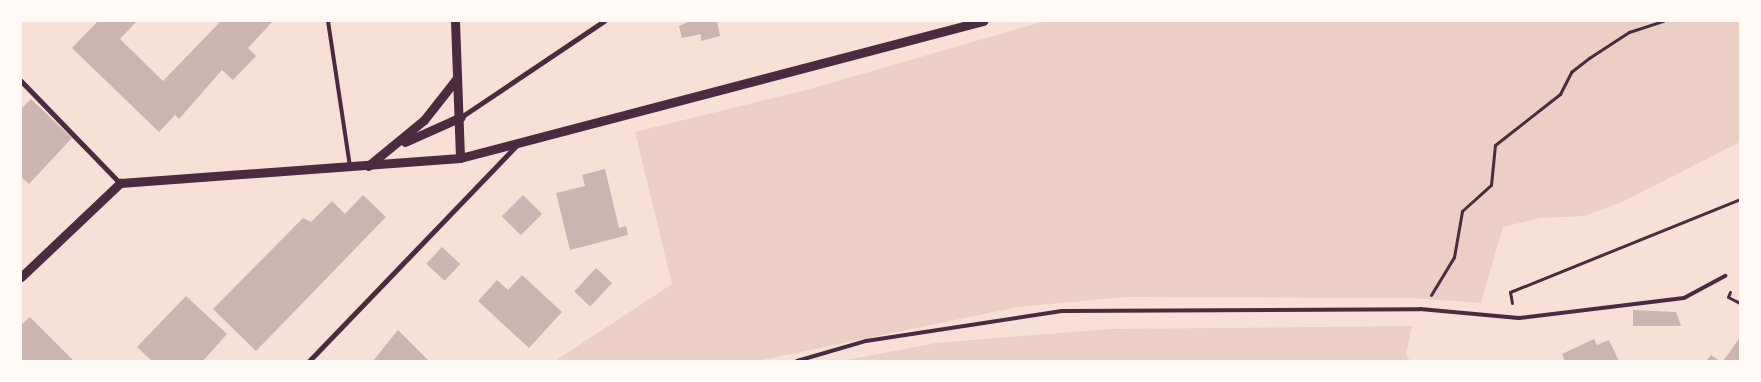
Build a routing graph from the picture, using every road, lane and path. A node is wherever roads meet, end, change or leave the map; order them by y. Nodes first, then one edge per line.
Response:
1 (328, 21) edge
2 (455, 21) edge
3 (604, 21) edge
4 (982, 21) edge
5 (1663, 21) edge
6 (457, 78) junction
7 (21, 81) edge
8 (461, 116) junction
9 (398, 145) junction
10 (517, 145) junction
11 (460, 158) junction
12 (366, 168) junction
13 (350, 169) junction
14 (120, 183) junction
15 (1740, 199) edge
16 (1725, 276) dead end
17 (21, 277) edge
18 (1732, 284) dead end
19 (1740, 303) edge
20 (1420, 309) junction
21 (1514, 318) junction
22 (309, 361) edge
23 (797, 361) edge

1 - 13 lane
2 - 6 street
3 - 8 street
4 - 10 street
5 - 20 path
6 - 8 street
6 - 9 street
7 - 14 street
8 - 9 street
8 - 11 street
9 - 12 street
10 - 11 street
10 - 22 street
11 - 12 street
12 - 13 street
13 - 14 street
14 - 17 street
15 - 21 path
16 - 21 lane
18 - 19 path
20 - 21 lane
20 - 23 lane

